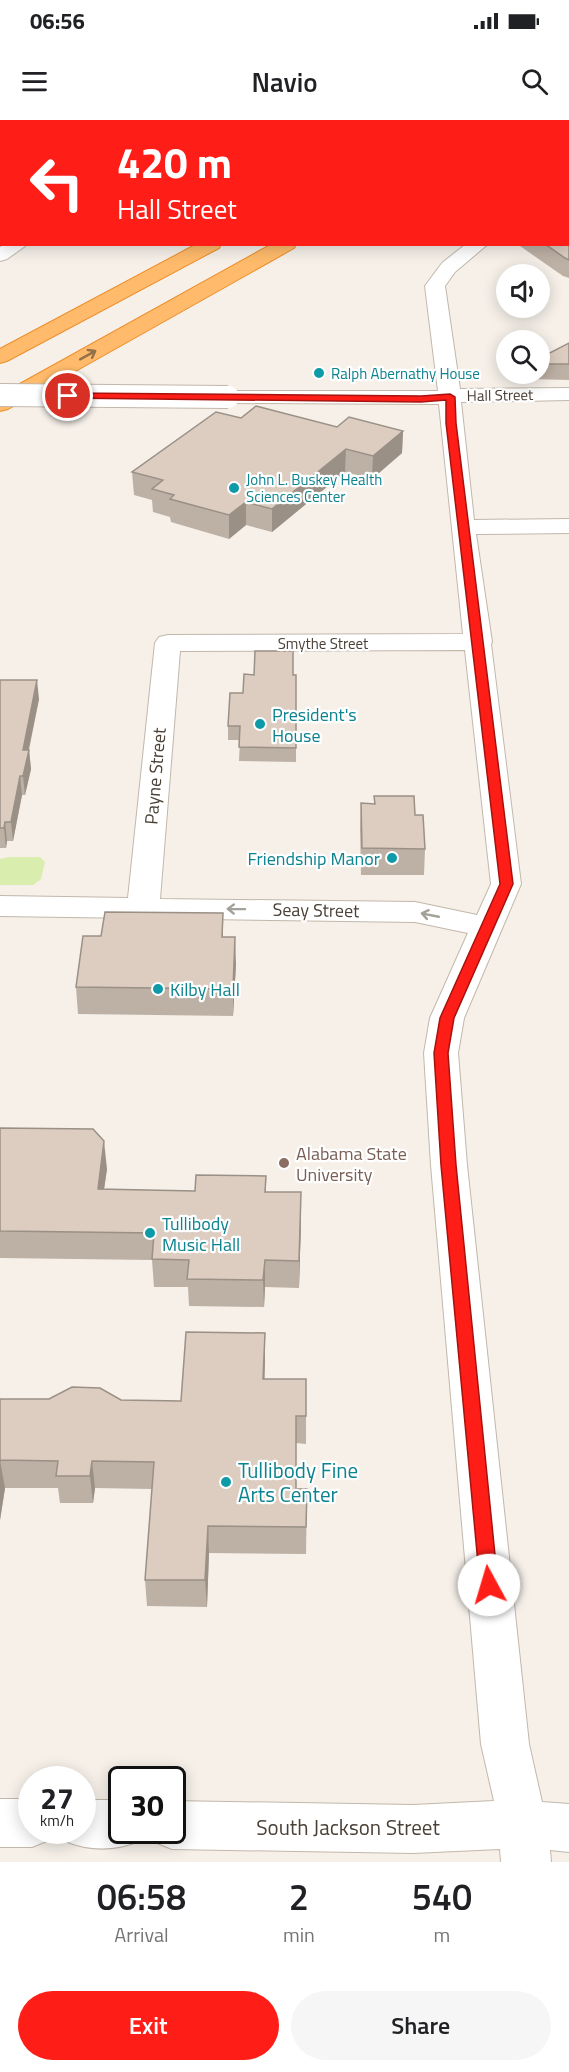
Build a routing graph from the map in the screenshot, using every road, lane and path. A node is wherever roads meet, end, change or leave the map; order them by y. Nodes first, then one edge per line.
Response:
1 (16, 246) edge
2 (173, 246) edge
3 (209, 246) edge
4 (274, 246) edge
5 (283, 246) edge
6 (475, 246) edge
7 (0, 255) edge
8 (242, 268) junction
9 (41, 335) junction
10 (0, 357) edge
11 (569, 394) edge
12 (0, 395) edge
13 (450, 397) junction
14 (0, 404) edge
15 (569, 526) edge
16 (464, 527) junction
17 (479, 642) junction
18 (168, 643) joint
19 (0, 906) edge
20 (143, 908) junction
21 (488, 927) junction
22 (0, 1822) edge
23 (18, 1823) edge
24 (186, 1825) edge
25 (539, 1838) edge

1 - 7 street
2 - 9 highway
3 - 9 highway
4 - 8 highway
5 - 8 highway
6 - 13 street
14 -> 8 highway
9 - 10 highway
11 - 13 street, Hall Street
12 - 13 street, Hall Street, bridge
13 - 16 street
15 - 16 street
16 - 17 street
17 - 18 street, Smythe Street
17 - 21 street
18 - 20 street, Payne Street
19 - 20 street, Seay Street
21 -> 20 street, Seay Street
21 - 25 street
22 - 23 street
24 - 25 street, South Jackson Street

